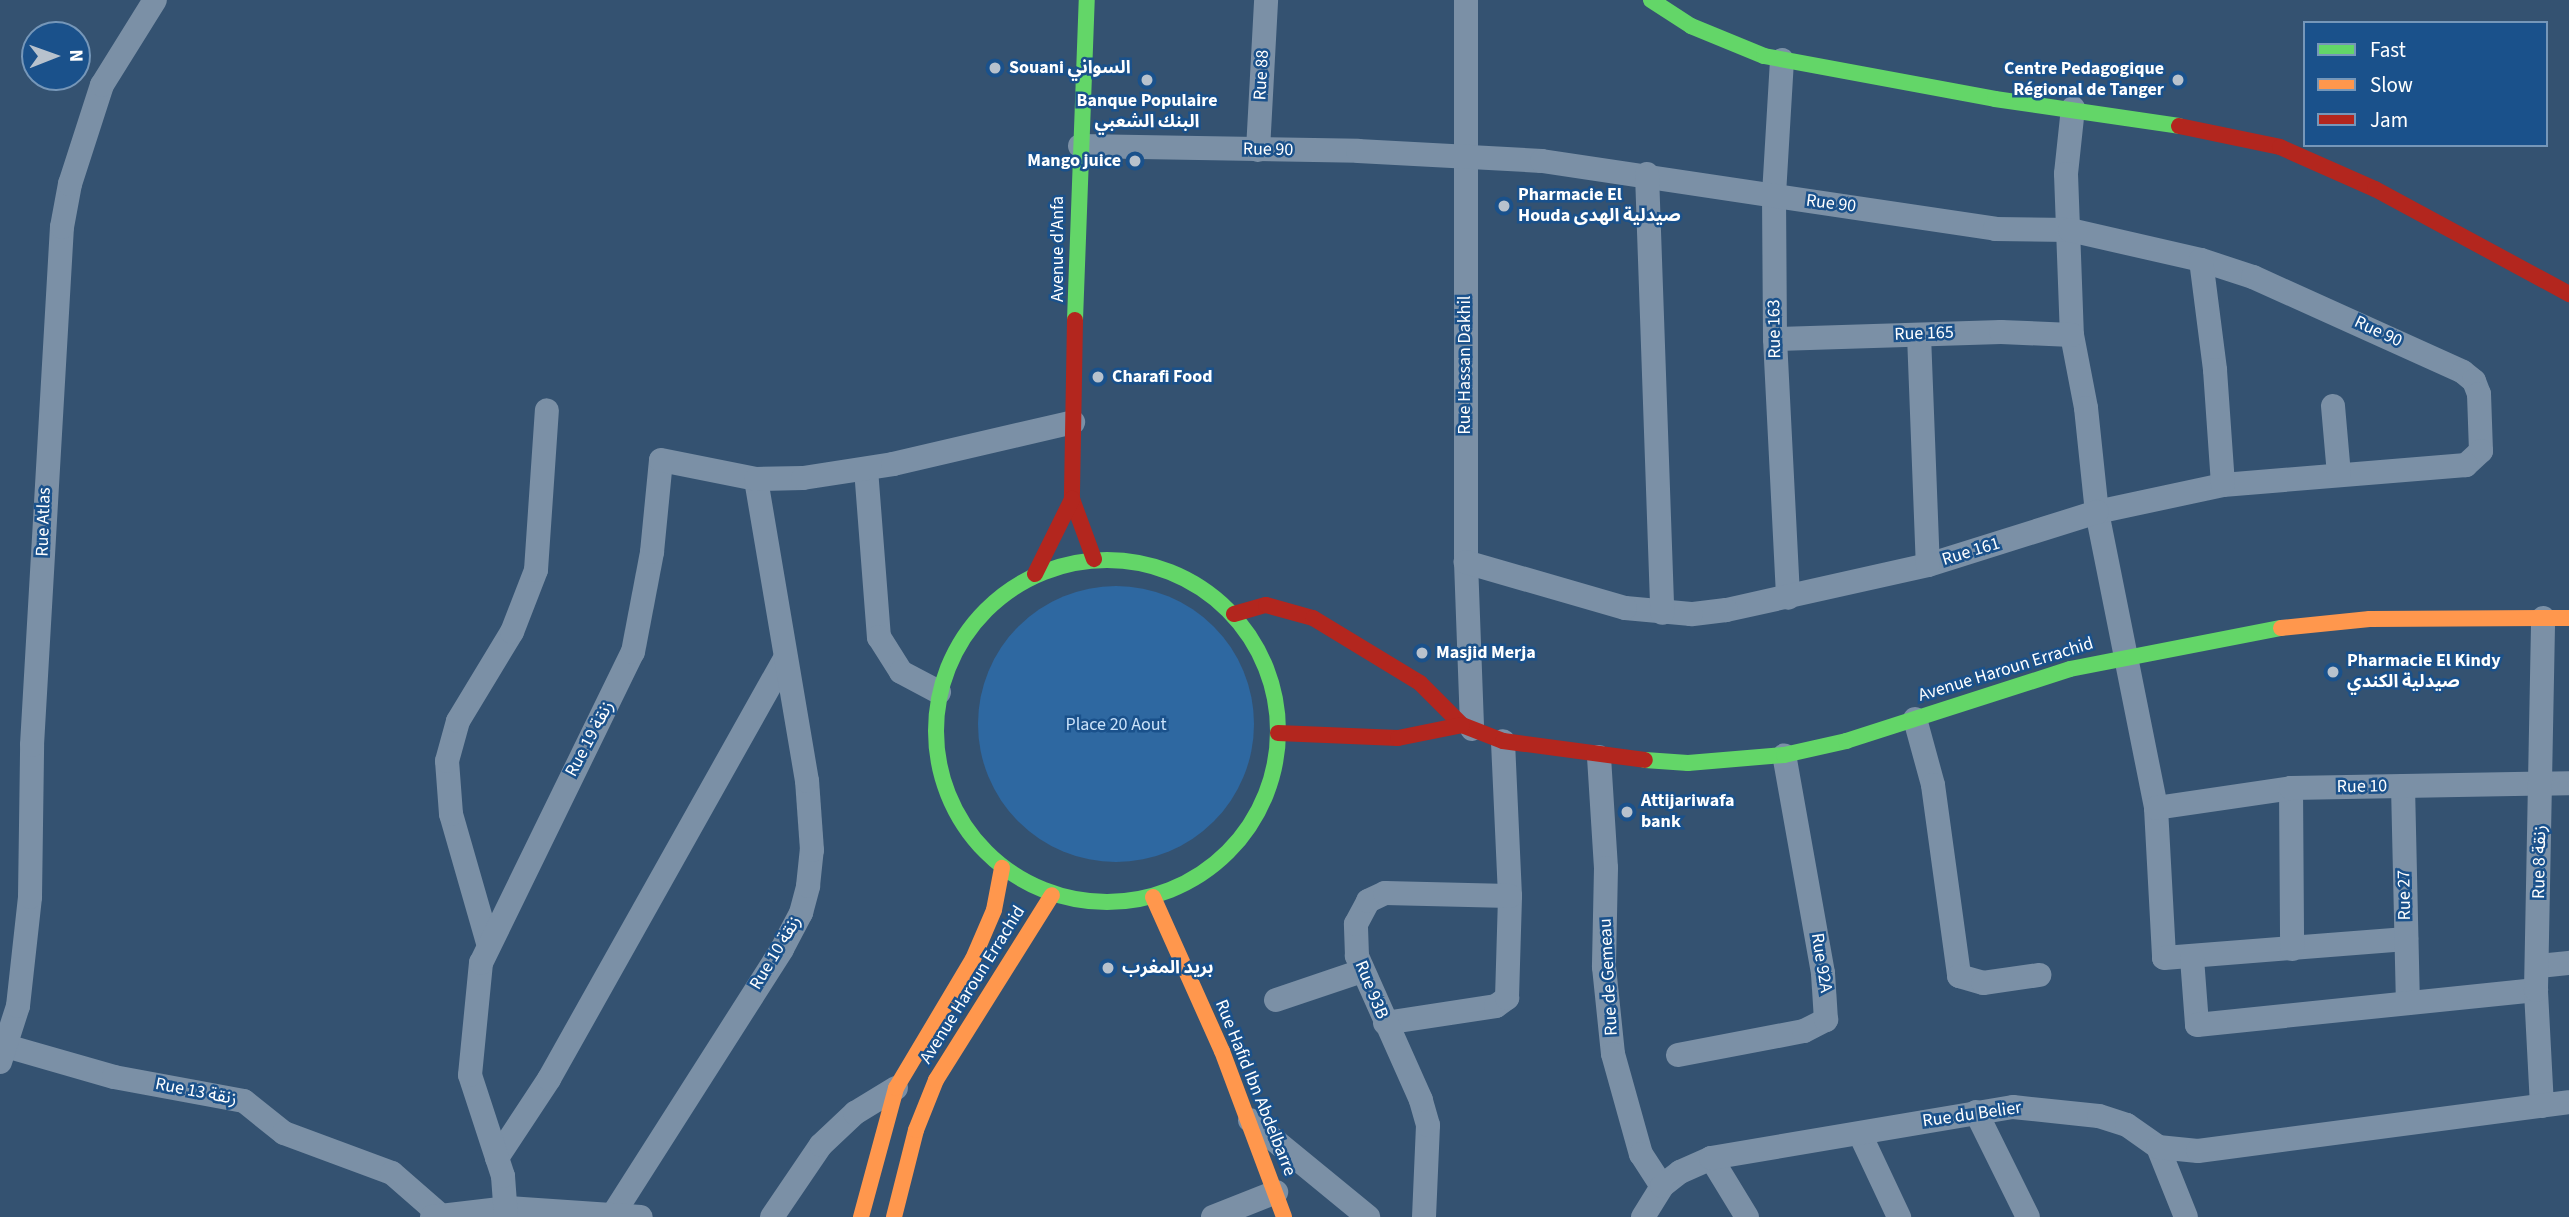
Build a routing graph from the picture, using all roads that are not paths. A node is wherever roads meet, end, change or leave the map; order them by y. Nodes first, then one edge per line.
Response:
1 (155, 0) edge
2 (1087, 0) edge
3 (1266, 0) edge
4 (1466, 0) edge
5 (1651, 0) edge
6 (1782, 60) junction
7 (2073, 108) junction
8 (1080, 146) junction
9 (1258, 150) junction
10 (1464, 157) junction
11 (1647, 174) junction
12 (1774, 197) junction
13 (2070, 230) junction
14 (2201, 260) junction
15 (2569, 294) edge
16 (1919, 335) junction
17 (2072, 335) junction
18 (1775, 339) junction
19 (2333, 406) dead end
20 (547, 410) dead end
21 (1073, 422) junction
22 (2478, 458) joint
23 (866, 469) junction
24 (2339, 474) junction
25 (755, 480) junction
26 (2223, 485) junction
27 (1072, 499) junction
28 (2097, 512) junction
29 (1094, 559) junction
30 (1466, 562) junction
31 (1928, 565) junction
32 (1035, 574) junction
33 (1788, 598) junction
34 (1662, 613) junction
35 (1234, 614) junction
36 (2543, 618) junction
37 (2569, 618) edge
38 (2126, 654) junction
39 (785, 658) junction
40 (939, 692) junction
41 (1915, 719) junction
42 (1467, 727) junction
43 (1279, 733) junction
44 (1503, 741) junction
45 (1784, 755) junction
46 (1599, 757) junction
47 (2541, 783) junction
48 (2569, 783) edge
49 (2403, 786) junction
50 (2291, 788) junction
51 (2156, 808) junction
52 (1002, 868) junction
53 (1052, 895) junction
54 (1510, 896) junction
55 (1153, 897) junction
56 (2406, 939) junction
57 (488, 943) junction
58 (2292, 949) junction
59 (2192, 958) junction
60 (2569, 963) edge
61 (1362, 971) junction
62 (2039, 975) dead end
63 (2537, 978) junction
64 (1276, 1000) dead end
65 (2408, 1003) junction
66 (1385, 1023) junction
67 (3, 1054) edge
68 (1678, 1055) dead end
69 (896, 1088) junction
70 (2569, 1102) edge
71 (2542, 1106) junction
72 (1976, 1112) junction
73 (1250, 1120) junction
74 (1860, 1134) junction
75 (2158, 1147) junction
76 (497, 1158) junction
77 (1711, 1158) junction
78 (1662, 1186) junction
79 (1276, 1192) junction
80 (507, 1212) edge
81 (603, 1214) edge
82 (436, 1216) edge
83 (641, 1217) edge
84 (772, 1217) edge
85 (861, 1217) edge
86 (894, 1217) edge
87 (1213, 1217) edge
88 (1284, 1217) edge
89 (1368, 1217) edge
90 (1424, 1217) edge
91 (1643, 1217) edge
92 (1747, 1217) edge
93 (1899, 1217) edge
94 (2028, 1217) edge
95 (2186, 1217) edge

1 - 67 street, Rue Atlas
2 - 8 main road, Avenue d'Anfa
3 - 9 street, Rue 88
4 - 10 street, Rue Hassan Dakhil
5 - 6 main road
6 - 7 main road
6 - 12 street, Rue 163
7 - 13 street
7 - 15 main road
8 - 9 street, Rue 90
8 - 21 main road, Avenue d'Anfa
9 - 10 street, Rue 90
10 - 11 street, Rue 90
10 - 30 street, Rue Hassan Dakhil
11 - 12 street, Rue 90
11 - 34 street
12 - 13 street, Rue 90
12 - 18 street, Rue 163
13 - 14 street, Rue 90
13 - 17 street
14 - 22 street, Rue 90
14 - 26 street
16 - 17 street, Rue 165
16 - 18 street, Rue 165
16 - 31 street
17 - 28 street
18 - 33 street, Rue 163
19 - 24 street
20 - 57 street
21 - 23 street, Rue 19 زنقة
21 - 27 main road, Avenue d'Anfa
22 - 24 street, Rue 161
23 - 25 street, Rue 19 زنقة
23 - 40 street
24 - 26 street, Rue 161
25 - 39 street, Rue 10 زنقة
25 - 57 street, Rue 19 زنقة
26 - 28 street, Rue 161
27 - 29 main road, Avenue d'Anfa
27 - 32 main road, Avenue d'Anfa
28 - 31 street, Rue 161
28 - 38 street
29 - 32 main road
29 - 35 main road
30 - 34 street, Rue 161
30 - 42 street, Rue Hassan Dakhil
31 - 33 street, Rue 161
32 - 40 main road
33 - 34 street, Rue 161
35 - 42 main road, Avenue Haroun Errachid
35 - 43 main road
36 - 37 main road, Avenue Haroun Errachid
36 - 38 main road, Avenue Haroun Errachid
36 - 47 street, Rue 8 زنقة
38 - 41 main road, Avenue Haroun Errachid
38 - 51 street
39 - 76 street
39 - 81 street, Rue 10 زنقة
40 - 52 main road
41 - 45 main road, Avenue Haroun Errachid
41 - 62 street
42 - 43 main road
42 - 44 main road, Avenue Haroun Errachid
43 - 55 main road
44 - 46 main road, Avenue Haroun Errachid
44 - 54 street
45 - 46 main road, Avenue Haroun Errachid
45 - 68 street, Rue 92A
46 - 78 street, Rue de Gemeau
47 - 48 street, Rue 10
47 - 49 street, Rue 10
47 - 63 street, Rue 8 زنقة
49 - 50 street, Rue 10
49 - 56 street, Rue 27
50 - 51 street, Rue 10
50 - 58 street
51 - 59 street
52 - 53 main road
52 - 69 main road, Avenue Haroun Errachid
53 - 55 main road
53 - 86 main road, Avenue Haroun Errachid
54 - 61 street, Rue 93B
54 - 66 street
55 - 73 main road, Rue Hafid Ibn Abdelbarre
56 - 58 street
56 - 65 street, Rue 27
57 - 76 street, Rue 19 زنقة
58 - 59 street
59 - 65 street
60 - 63 street
61 - 64 street
61 - 66 street, Rue 93B
63 - 65 street
63 - 71 street, Rue 8 زنقة
66 - 90 street, Rue 93B
67 - 82 street, Rue 13 زنقة
69 - 84 street
69 - 85 main road, Avenue Haroun Errachid
70 - 71 street, Rue du Belier
71 - 75 street, Rue du Belier
72 - 74 street, Rue du Belier
72 - 75 street, Rue du Belier
72 - 94 street
73 - 79 main road, Rue Hafid Ibn Abdelbarre
73 - 89 street
74 - 77 street, Rue du Belier
74 - 93 street
75 - 95 street
76 - 80 street, Rue 19 زنقة
77 - 78 street, Rue du Belier
77 - 92 street
78 - 91 street, Rue du Belier
79 - 87 street
79 - 88 main road, Rue Hafid Ibn Abdelbarre
80 - 81 street
80 - 82 street
81 - 83 street

